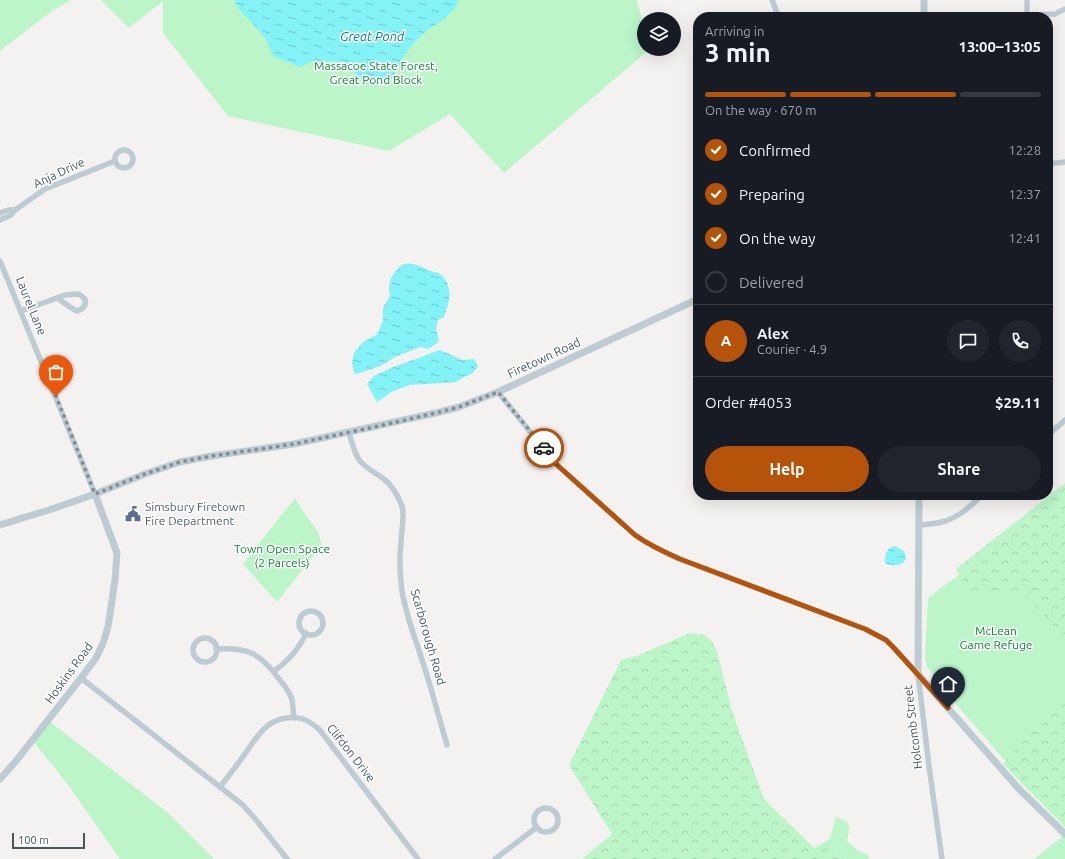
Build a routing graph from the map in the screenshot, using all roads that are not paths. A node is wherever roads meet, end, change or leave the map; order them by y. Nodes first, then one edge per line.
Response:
1 (772, 0) edge
2 (924, 0) edge
3 (1027, 0) edge
4 (1065, 9) edge
5 (777, 12) edge
6 (924, 12) edge
7 (1027, 12) edge
8 (1053, 14) edge
9 (116, 161) dead end
10 (1065, 162) edge
11 (1053, 163) edge
12 (15, 210) junction
13 (0, 213) edge
14 (0, 220) edge
15 (0, 261) edge
16 (57, 298) junction
17 (693, 301) edge
18 (21, 311) junction
19 (498, 392) junction
20 (1065, 420) edge
21 (1053, 431) edge
22 (349, 433) junction
23 (95, 494) junction
24 (919, 500) edge
25 (977, 500) edge
26 (920, 524) junction
27 (0, 525) edge
28 (306, 633) junction
29 (216, 649) junction
30 (274, 671) junction
31 (918, 674) junction
32 (81, 678) junction
33 (294, 718) junction
34 (447, 745) dead end
35 (0, 779) edge
36 (220, 787) junction
37 (537, 827) junction
38 (1065, 834) edge
39 (287, 859) edge
40 (418, 859) edge
41 (495, 859) edge
42 (942, 859) edge

1 - 5 street
2 - 6 street
3 - 7 street
4 - 8 street
9 - 12 street, Anja Drive
10 - 11 street
12 - 13 street, Anja Drive
12 - 14 street, Anja Drive
15 - 18 street, Laurel Lane
16 - 16 street
16 - 18 street
17 - 19 street, Firetown Road
18 - 23 street, Laurel Lane
19 - 22 street, Firetown Road
19 - 31 street
20 - 21 street
22 - 23 street, Firetown Road
22 - 34 street, Scarborough Road
23 - 27 street, Firetown Road
23 - 32 street, Hoskins Road
24 - 26 street, Holcomb Street
25 - 26 street
26 - 31 street, Holcomb Street
28 - 28 street
28 - 30 street
29 - 29 street
29 - 30 street
30 - 33 street
31 - 38 street
31 - 42 street, Holcomb Street
32 - 35 street, Hoskins Road
32 - 36 street
33 - 36 street, Clifdon Drive
33 - 40 street, Clifdon Drive
36 - 39 street
37 - 37 street
37 - 41 street

